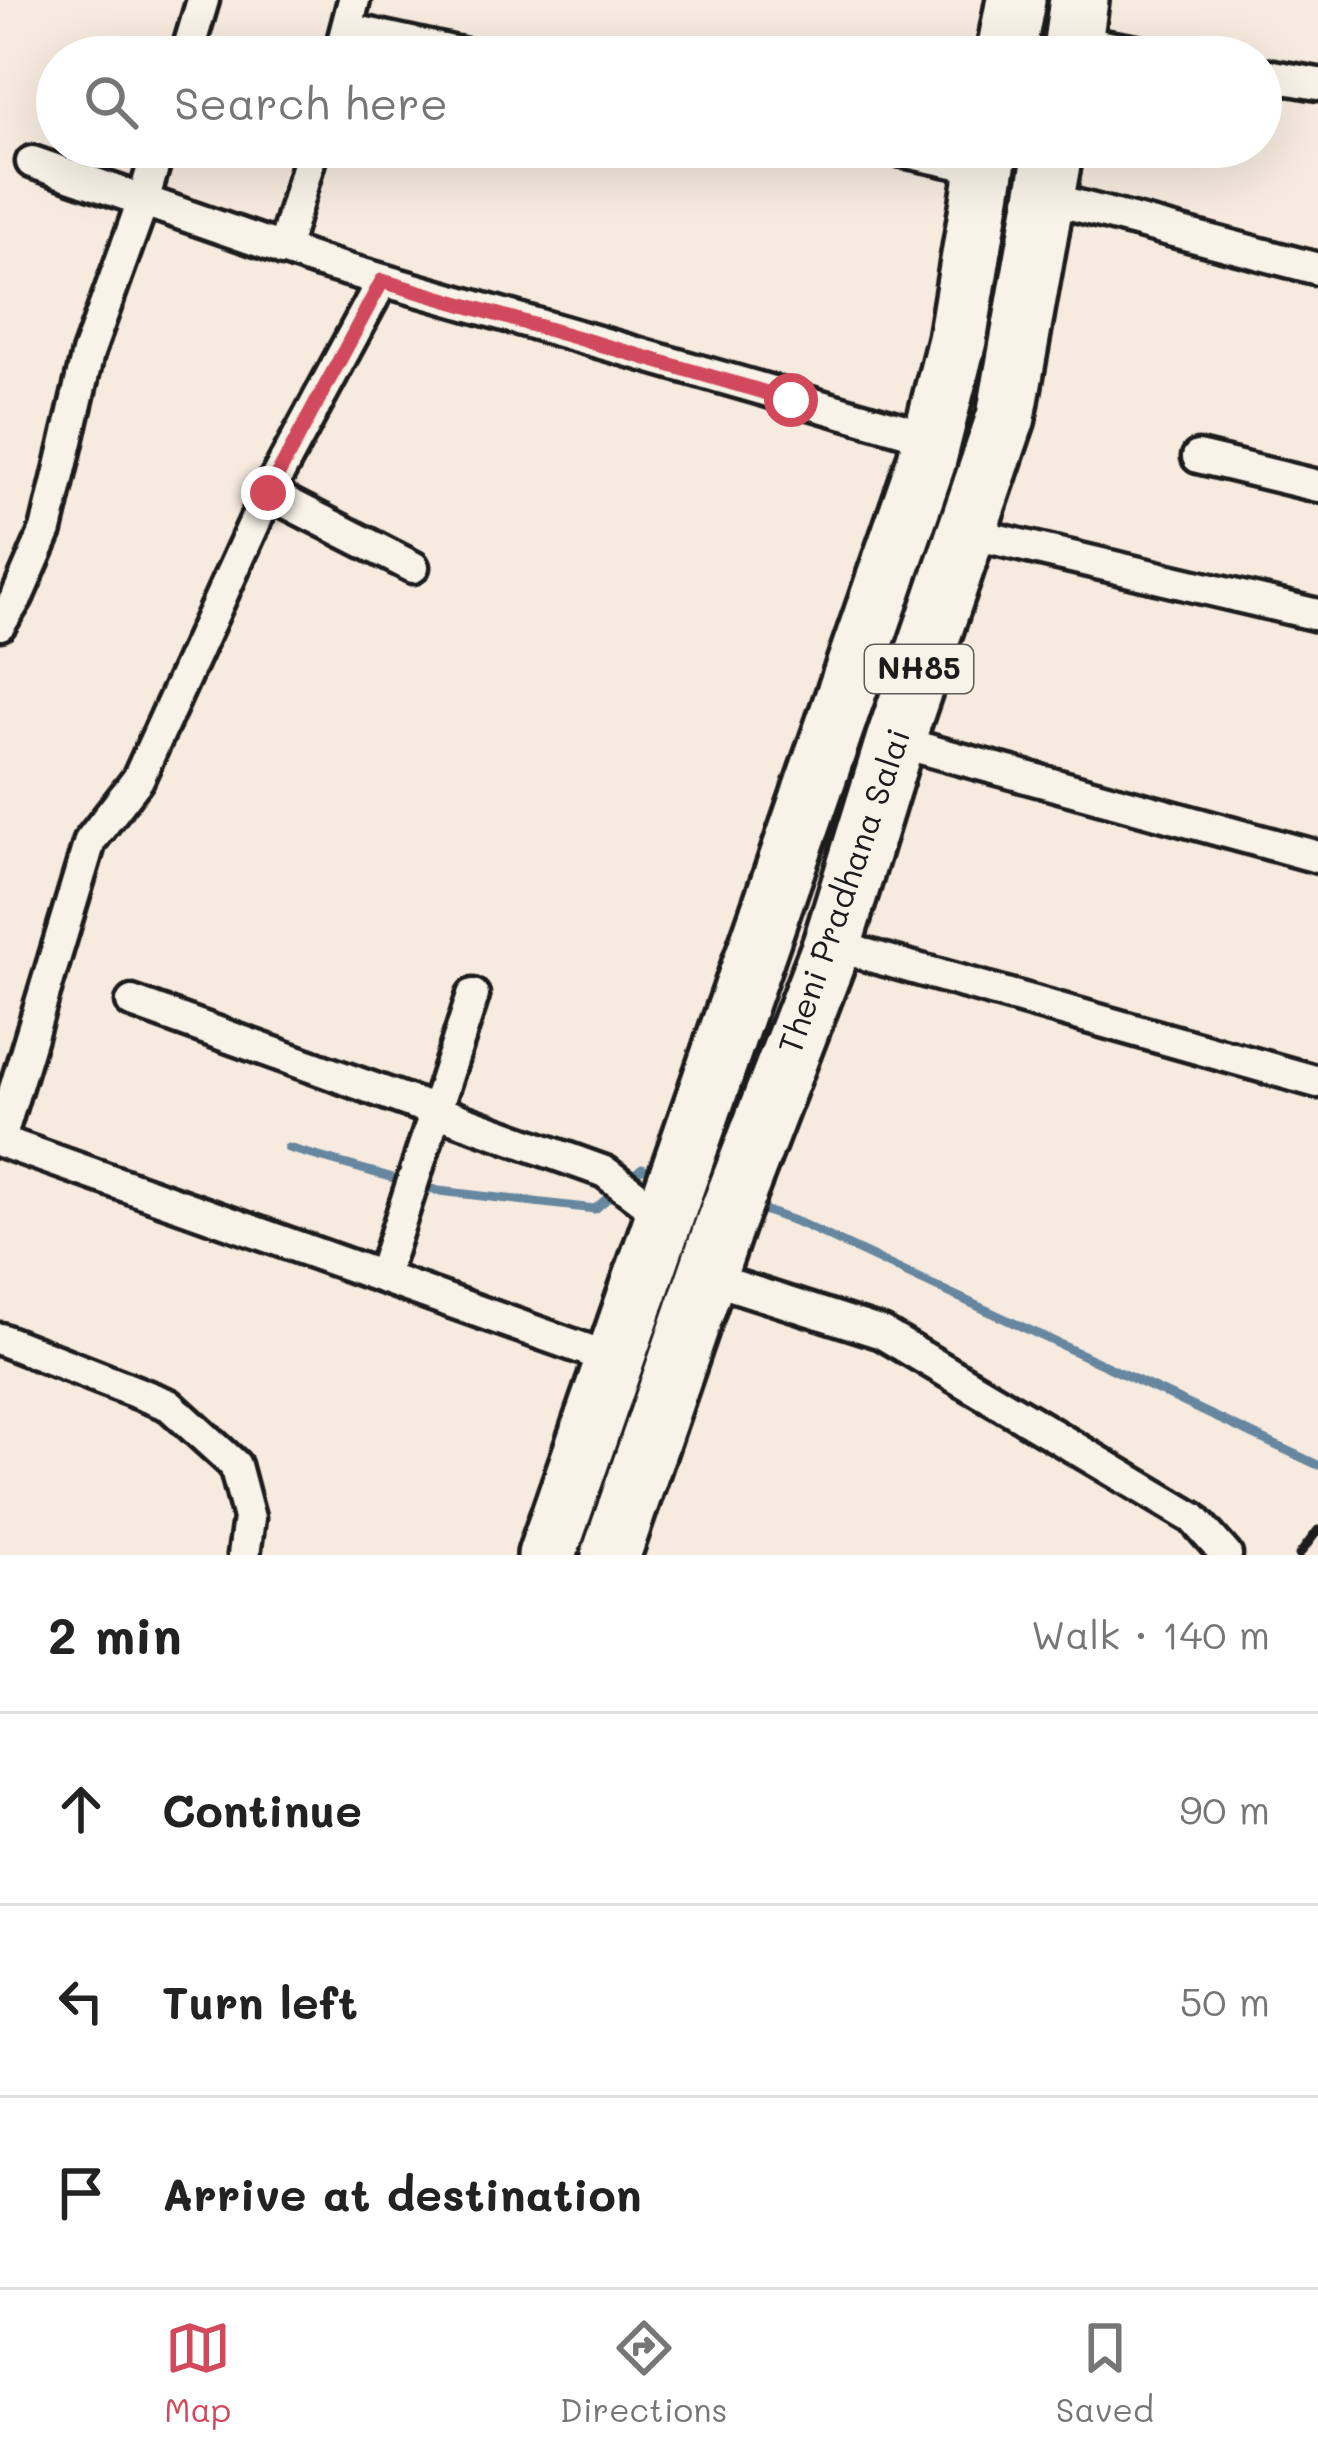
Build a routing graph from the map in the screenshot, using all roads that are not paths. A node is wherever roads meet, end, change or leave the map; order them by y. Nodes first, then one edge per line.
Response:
1 (202, 0) edge
2 (1016, 0) edge
3 (347, 29) edge
4 (192, 36) edge
5 (379, 36) edge
6 (1009, 36) edge
7 (1282, 78) edge
8 (1318, 84) edge
9 (32, 162) dead end
10 (36, 163) edge
11 (49, 168) edge
12 (153, 168) edge
13 (307, 168) edge
14 (986, 168) edge
15 (1049, 172) edge
16 (143, 201) junction
17 (283, 250) junction
18 (1318, 269) edge
19 (382, 281) junction
20 (932, 438) junction
21 (1198, 457) dead end
22 (1318, 486) edge
23 (268, 493) junction
24 (964, 532) junction
25 (413, 567) dead end
26 (1318, 615) edge
27 (0, 624) edge
28 (895, 741) junction
29 (1318, 857) edge
30 (832, 945) junction
31 (473, 995) dead end
32 (132, 1002) dead end
33 (1318, 1082) edge
34 (437, 1112) junction
35 (0, 1140) edge
36 (661, 1207) junction
37 (382, 1277) junction
38 (708, 1278) junction
39 (0, 1340) edge
40 (615, 1360) junction
41 (244, 1555) edge
42 (547, 1555) edge
43 (611, 1555) edge
44 (1226, 1555) edge

1 - 4 street
2 - 6 highway
3 - 5 street
7 - 8 street
9 - 10 street
11 - 16 street
12 - 16 street
13 - 17 street
14 - 20 highway, Theni Pradhana Salai / NH85
15 - 18 street
15 - 24 highway, Theni Pradhana Salai / NH85
16 - 17 street
16 - 27 street
17 - 19 street
19 - 20 street
19 - 23 street
20 - 36 highway, Theni Pradhana Salai / NH85
21 - 22 street
23 - 25 street
23 - 35 street
24 - 26 street
24 - 28 highway, Theni Pradhana Salai / NH85
28 - 29 street
28 - 30 highway, Theni Pradhana Salai / NH85
30 - 33 street
30 - 38 highway, Theni Pradhana Salai / NH85
31 - 34 street
32 - 34 street
34 - 36 street
34 - 37 street
35 - 37 street
36 - 38 street
36 - 40 highway, Theni Pradhana Salai / NH85
37 - 40 street
38 - 43 highway, Theni Pradhana Salai / NH85
38 - 44 street
39 - 41 street
40 - 42 highway, Theni Pradhana Salai / NH85

